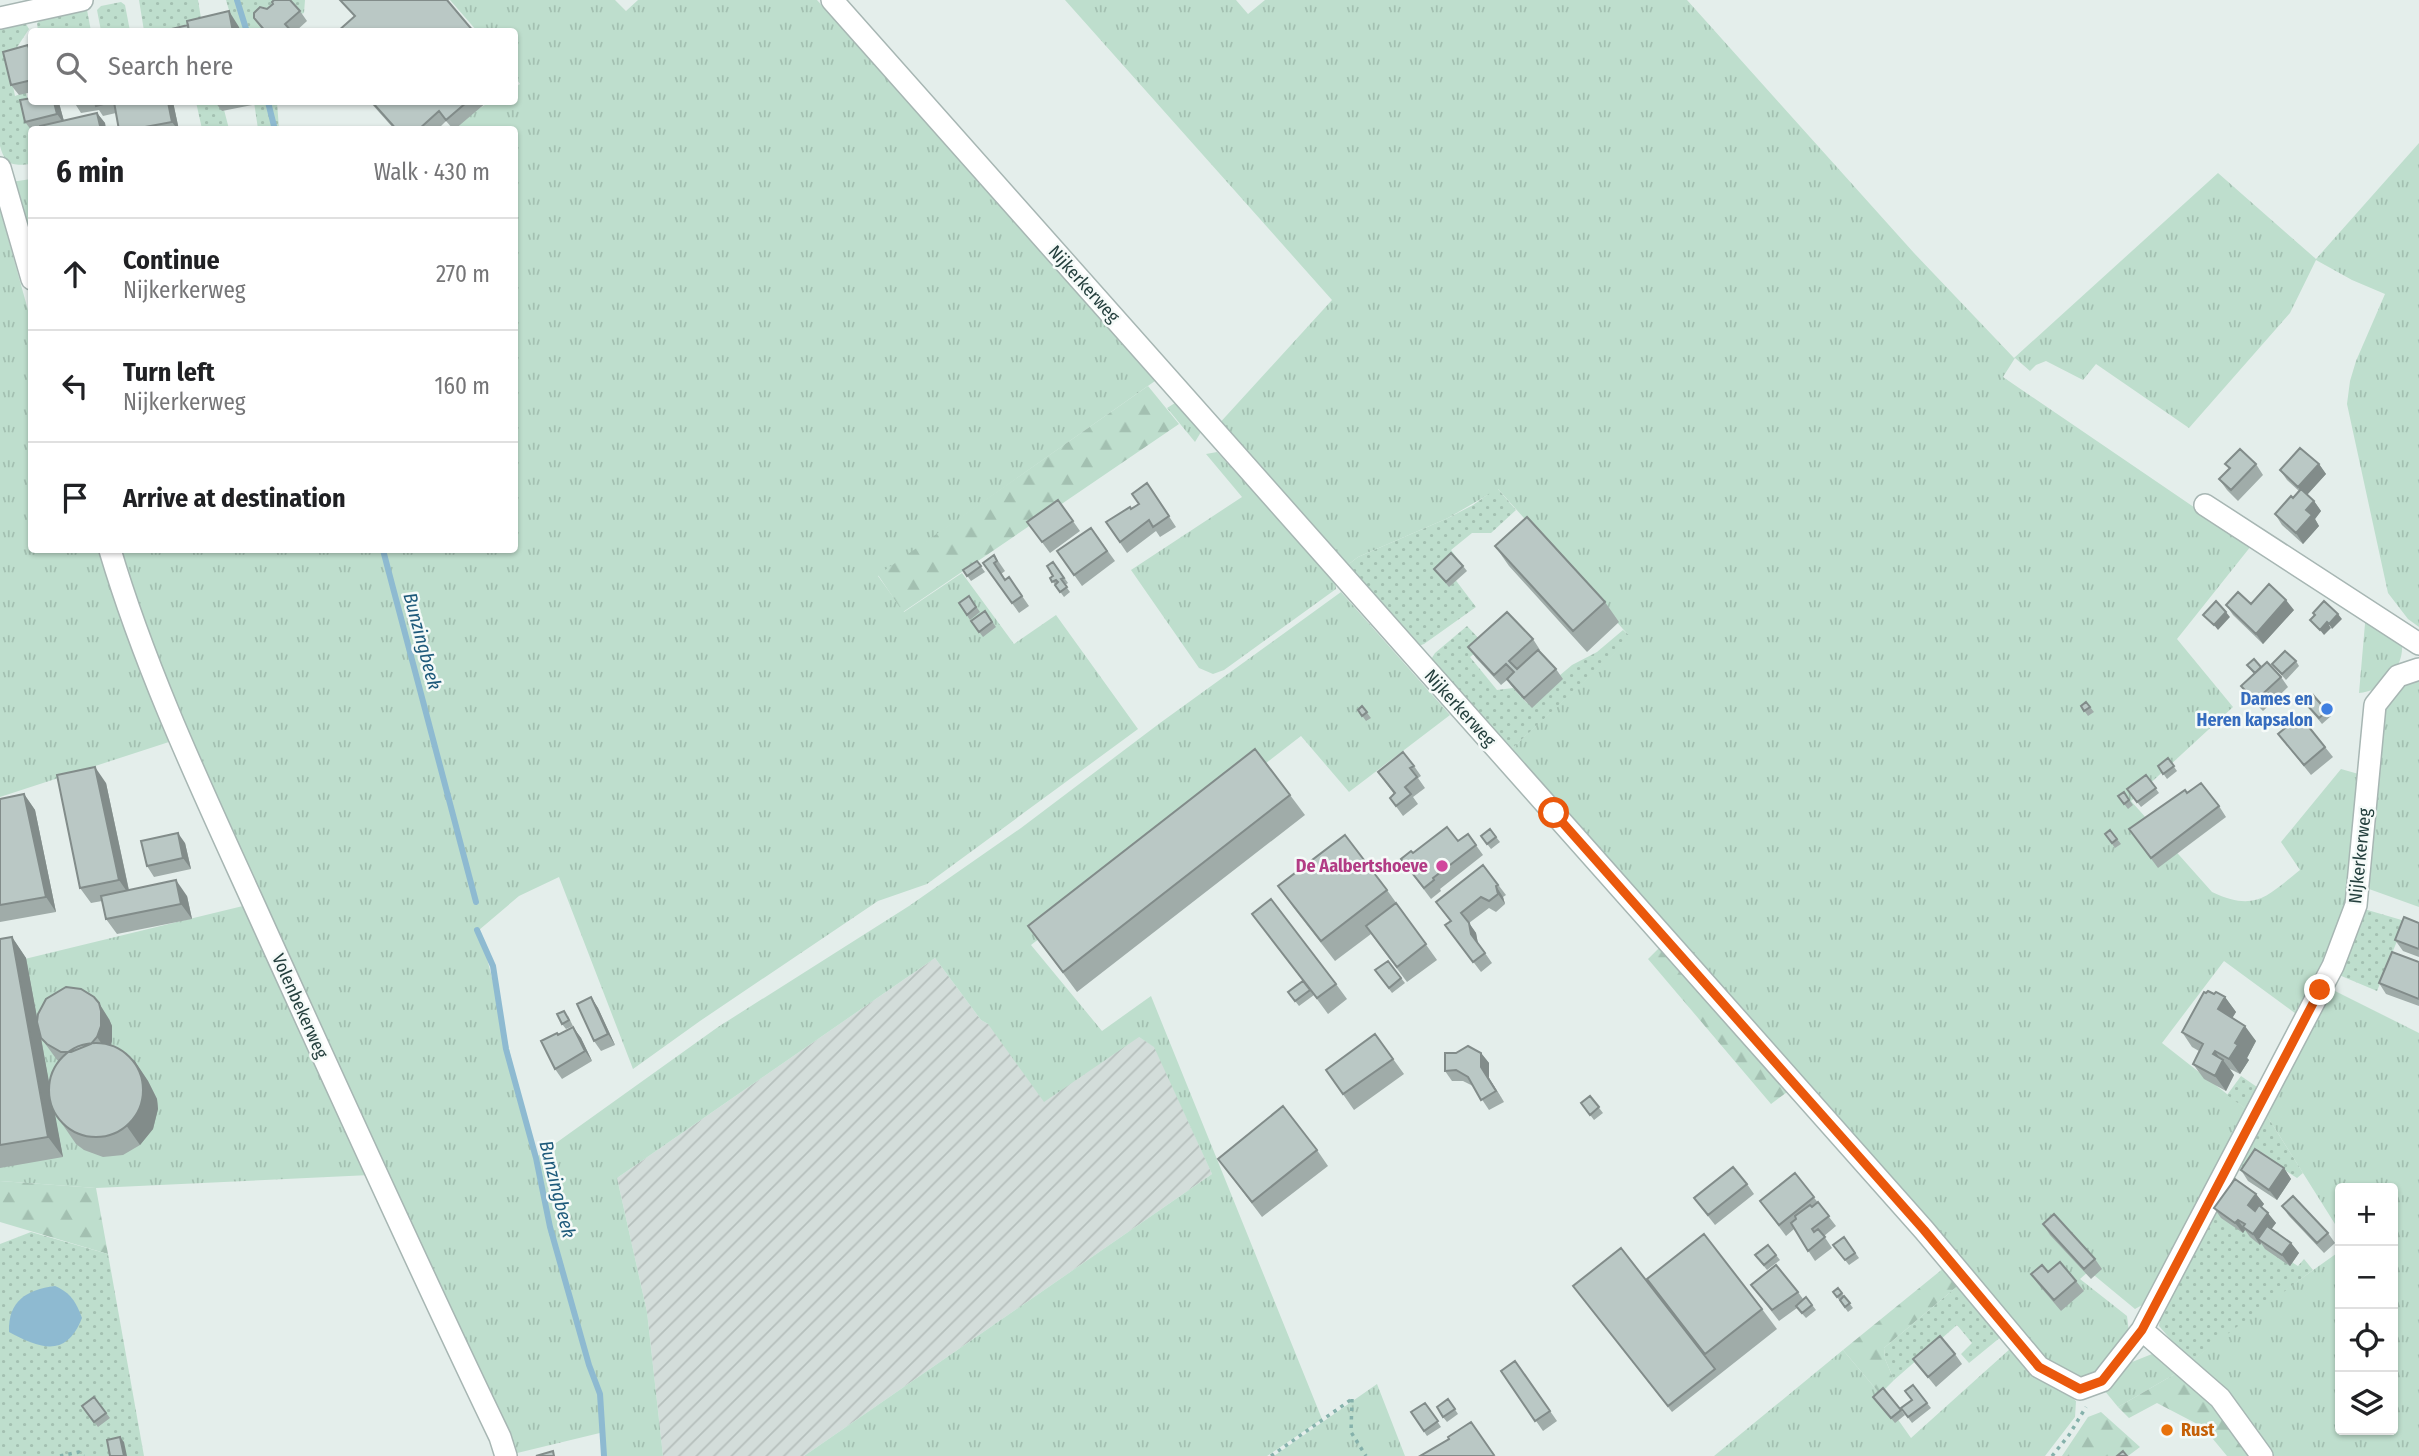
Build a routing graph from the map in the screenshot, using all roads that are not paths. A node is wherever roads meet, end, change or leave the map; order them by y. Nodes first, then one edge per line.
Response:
1 (82, 0) edge
2 (832, 0) edge
3 (0, 18) edge
4 (0, 168) edge
5 (28, 265) edge
6 (2205, 505) dead end
7 (111, 553) edge
8 (2419, 644) edge
9 (2419, 669) edge
10 (2142, 1330) junction
11 (506, 1456) edge
12 (2262, 1456) edge

1 - 3 street
2 - 10 street, Nijkerkerweg
4 - 5 street
6 - 8 street
7 - 11 street, Volenbekerweg
9 - 10 street, Nijkerkerweg
10 - 12 street

